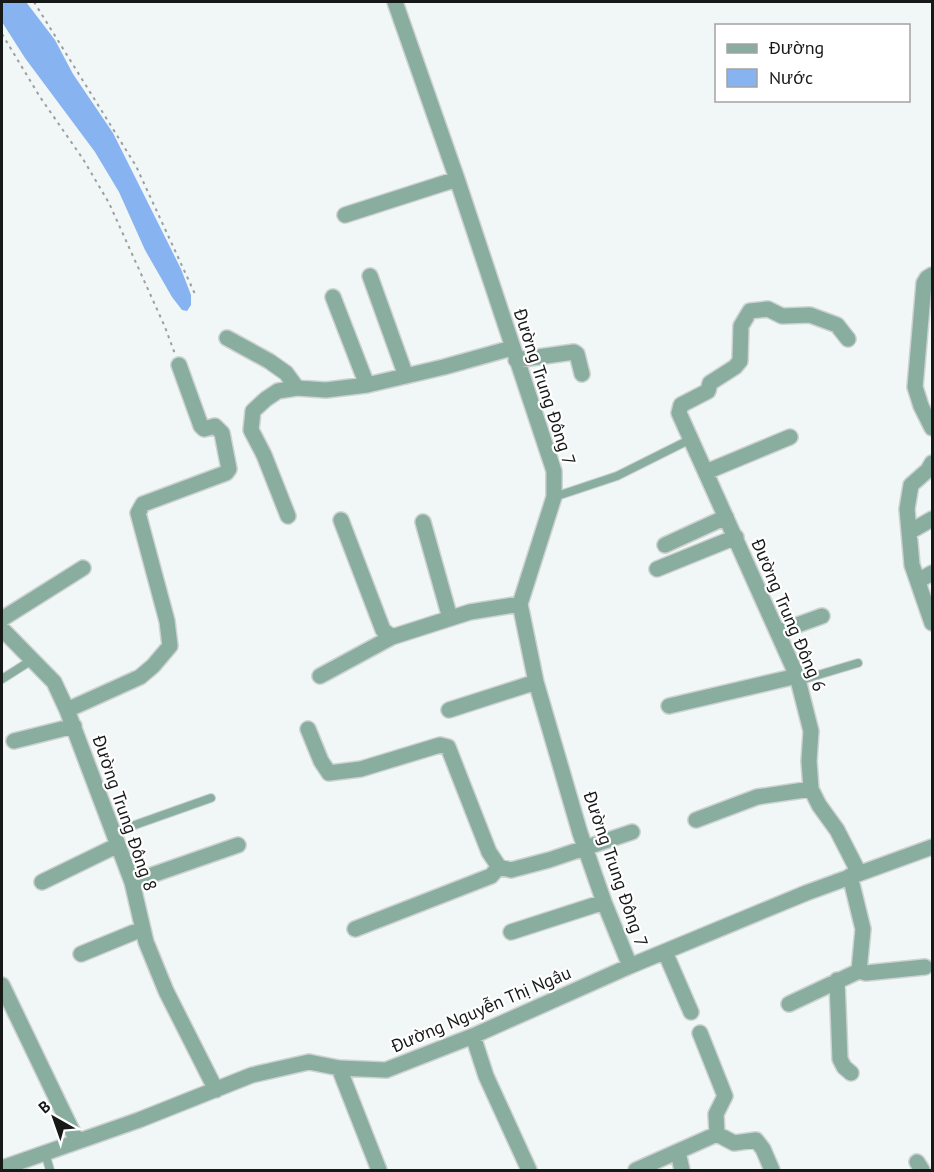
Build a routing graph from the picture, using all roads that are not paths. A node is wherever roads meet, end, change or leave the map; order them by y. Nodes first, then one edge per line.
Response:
1 (395, 2) edge
2 (457, 179) junction
3 (345, 215) dead end
4 (933, 275) edge
5 (370, 276) dead end
6 (333, 297) dead end
7 (227, 338) dead end
8 (848, 339) dead end
9 (514, 354) junction
10 (179, 365) road end
11 (582, 374) dead end
12 (406, 376) junction
13 (367, 386) junction
14 (297, 388) junction
15 (933, 428) edge
16 (790, 437) dead end
17 (691, 439) junction
18 (933, 463) edge
19 (706, 472) junction
20 (554, 497) junction
21 (288, 516) dead end
22 (726, 517) junction
23 (933, 519) edge
24 (341, 520) dead end
25 (423, 522) dead end
26 (910, 531) junction
27 (736, 537) junction
28 (665, 544) dead end
29 (83, 568) dead end
30 (657, 569) dead end
31 (933, 573) edge
32 (918, 581) junction
33 (520, 604) junction
34 (822, 616) dead end
35 (450, 618) junction
36 (2, 619) edge
37 (933, 623) edge
38 (2, 629) edge
39 (778, 632) junction
40 (392, 637) junction
41 (32, 660) junction
42 (858, 663) dead end
43 (320, 676) dead end
44 (797, 678) junction
45 (2, 679) edge
46 (536, 682) junction
47 (669, 706) dead end
48 (67, 710) junction
49 (449, 710) dead end
50 (74, 726) junction
51 (308, 729) dead end
52 (14, 741) dead end
53 (811, 789) junction
54 (212, 798) dead end
55 (696, 820) dead end
56 (632, 832) dead end
57 (116, 839) junction
58 (238, 845) dead end
59 (585, 847) junction
60 (933, 847) edge
61 (499, 867) junction
62 (855, 874) junction
63 (42, 882) dead end
64 (132, 882) junction
65 (604, 902) junction
66 (142, 929) junction
67 (355, 929) dead end
68 (512, 932) dead end
69 (665, 952) junction
70 (81, 954) dead end
71 (630, 966) junction
72 (925, 967) dead end
73 (859, 971) junction
74 (837, 980) junction
75 (2, 985) edge
76 (789, 1004) dead end
77 (691, 1012) dead end
78 (700, 1033) dead end
79 (473, 1036) junction
80 (339, 1068) junction
81 (851, 1073) dead end
82 (216, 1090) junction
83 (717, 1134) junction
84 (77, 1141) junction
85 (678, 1152) junction
86 (45, 1153) junction
87 (2, 1168) edge
88 (50, 1170) edge
89 (379, 1170) edge
90 (529, 1170) edge
91 (636, 1170) edge
92 (682, 1170) edge
93 (772, 1170) edge

1 - 2 street, Đường Trung Đông 7
2 - 3 street
2 - 9 street, Đường Trung Đông 7
4 - 15 street
5 - 12 street
6 - 13 street
7 - 14 street
8 - 17 street, Đường Trung Đông 6
9 - 11 street
9 - 12 street
9 - 20 street, Đường Trung Đông 7
10 - 48 street
12 - 13 street
13 - 14 street
14 - 21 street
16 - 19 street
17 - 19 street, Đường Trung Đông 6
17 - 20 lane
18 - 26 street
19 - 22 street, Đường Trung Đông 6
20 - 33 street, Đường Trung Đông 7
22 - 27 street, Đường Trung Đông 6
22 - 28 street
23 - 26 street
24 - 40 street
25 - 35 street
26 - 32 street
27 - 30 street
27 - 39 street, Đường Trung Đông 6
29 - 36 street
31 - 32 street
32 - 37 street
33 - 35 street
33 - 46 street, Đường Trung Đông 7
34 - 39 street
35 - 40 street
38 - 41 street, Đường Trung Đông 8
39 - 44 street, Đường Trung Đông 6
40 - 43 street
41 - 45 lane
41 - 48 street, Đường Trung Đông 8
42 - 44 lane
44 - 47 street
44 - 53 street, Đường Trung Đông 6
46 - 49 street
46 - 59 street, Đường Trung Đông 7
48 - 50 street, Đường Trung Đông 8
50 - 52 street
50 - 57 street, Đường Trung Đông 8
51 - 61 street
53 - 55 street
53 - 62 street, Đường Trung Đông 6
54 - 57 lane
56 - 59 street
57 - 63 street
57 - 64 street, Đường Trung Đông 8
58 - 64 street
59 - 61 street
59 - 65 street, Đường Trung Đông 7
60 - 62 street, Đường Nguyễn Thị Ngâu
61 - 67 street
62 - 69 street, Đường Nguyễn Thị Ngâu
62 - 73 street, Đường Trung Đông 6
64 - 66 street, Đường Trung Đông 8
65 - 68 street
65 - 71 street, Đường Trung Đông 7
66 - 70 street
66 - 82 street, Đường Trung Đông 8
69 - 71 street, Đường Nguyễn Thị Ngâu
69 - 77 street
71 - 79 street, Đường Nguyễn Thị Ngâu
72 - 73 street
73 - 74 street
74 - 76 street
74 - 81 street
75 - 84 street
78 - 83 street
79 - 80 street, Đường Nguyễn Thị Ngâu
79 - 90 street
80 - 82 street, Đường Nguyễn Thị Ngâu
80 - 89 street
82 - 84 street, Đường Nguyễn Thị Ngâu
83 - 85 street
83 - 93 street
84 - 86 street, Đường Nguyễn Thị Ngâu
85 - 91 street
85 - 92 street
86 - 87 street, Đường Nguyễn Thị Ngâu
86 - 88 lane

